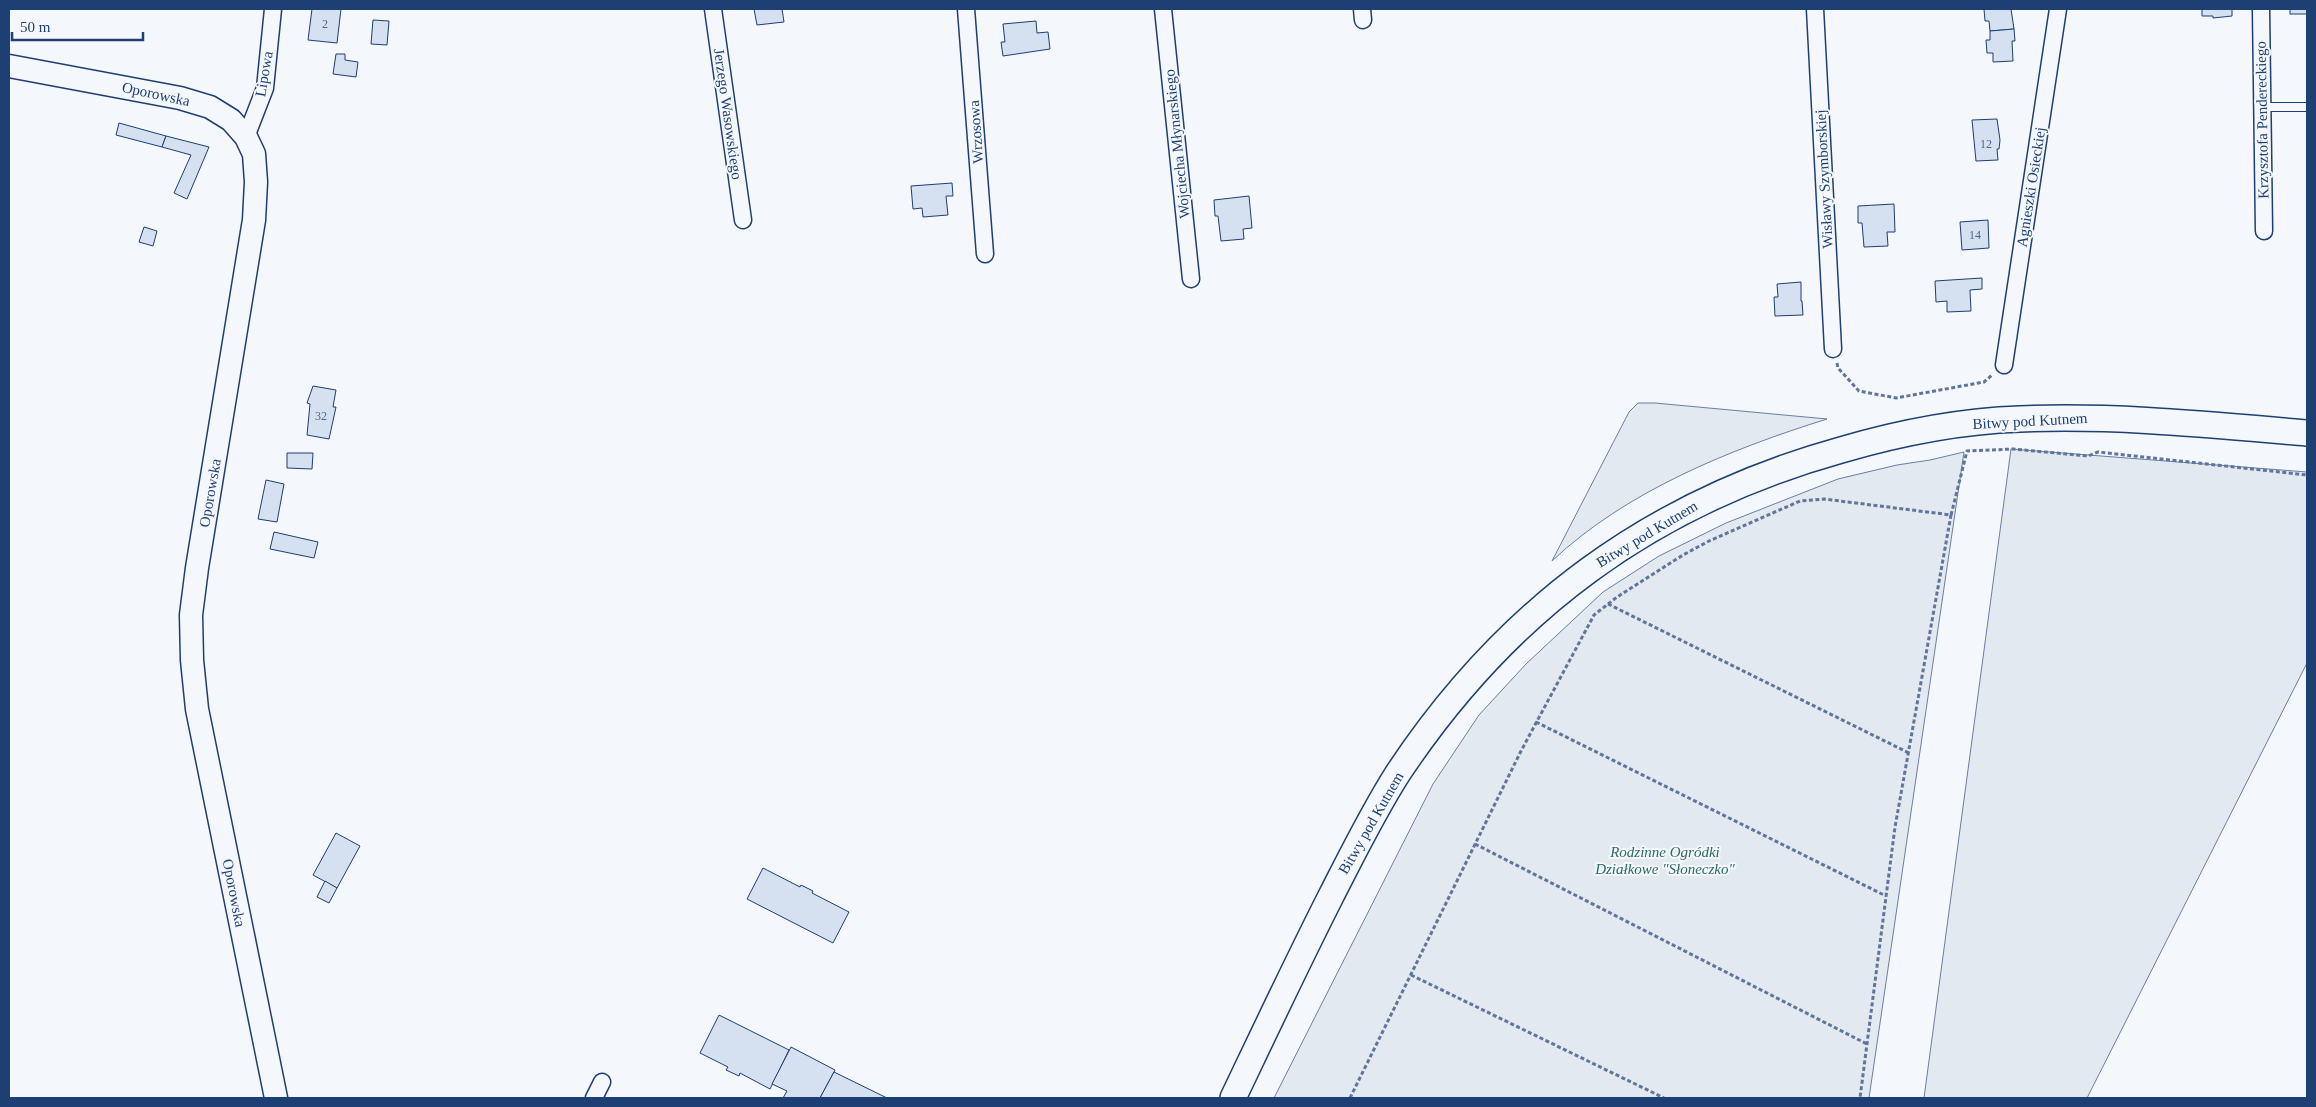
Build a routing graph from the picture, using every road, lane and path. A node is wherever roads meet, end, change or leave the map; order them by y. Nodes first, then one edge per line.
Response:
1 (273, 9) edge
2 (713, 9) edge
3 (966, 9) edge
4 (1163, 9) edge
5 (1815, 9) edge
6 (2058, 9) edge
7 (2261, 9) edge
8 (9, 66) edge
9 (2307, 106) edge
10 (2262, 107) junction
11 (246, 137) junction
12 (744, 220) dead end
13 (2264, 232) dead end
14 (985, 254) dead end
15 (1191, 279) dead end
16 (1832, 348) joint
17 (2004, 365) joint
18 (2307, 433) edge
19 (2307, 475) edge
20 (1951, 515) junction
21 (1608, 604) junction
22 (1536, 722) junction
23 (1909, 753) junction
24 (1475, 844) junction
25 (1886, 896) junction
26 (1411, 975) junction
27 (1867, 1044) junction
28 (602, 1082) dead end
29 (276, 1098) edge
30 (594, 1098) edge
31 (1233, 1098) edge
32 (1350, 1098) edge
33 (1664, 1098) edge
34 (1860, 1098) edge

1 - 11 street, Lipowa
2 - 12 street, Jerzego Wasowskiego
3 - 14 street, Wrzosowa
4 - 15 street, Wojciecha Młynarskiego
5 - 16 street, Wisławy Szymborskiej
6 - 17 street, Agnieszki Osieckiej
7 - 10 street, Krzysztofa Pendereckiego
8 - 11 street, Oporowska
9 - 10 lane
10 - 13 street, Krzysztofa Pendereckiego
11 - 29 street, Oporowska
16 - 17 path
18 - 31 main road, Bitwy pod Kutnem
19 - 20 path
20 - 21 path
20 - 23 path
21 - 22 path
21 - 23 path
22 - 24 path
22 - 25 path
23 - 25 path
24 - 26 path
24 - 27 path
25 - 27 path
26 - 32 path
26 - 33 path
27 - 34 path
28 - 30 street

